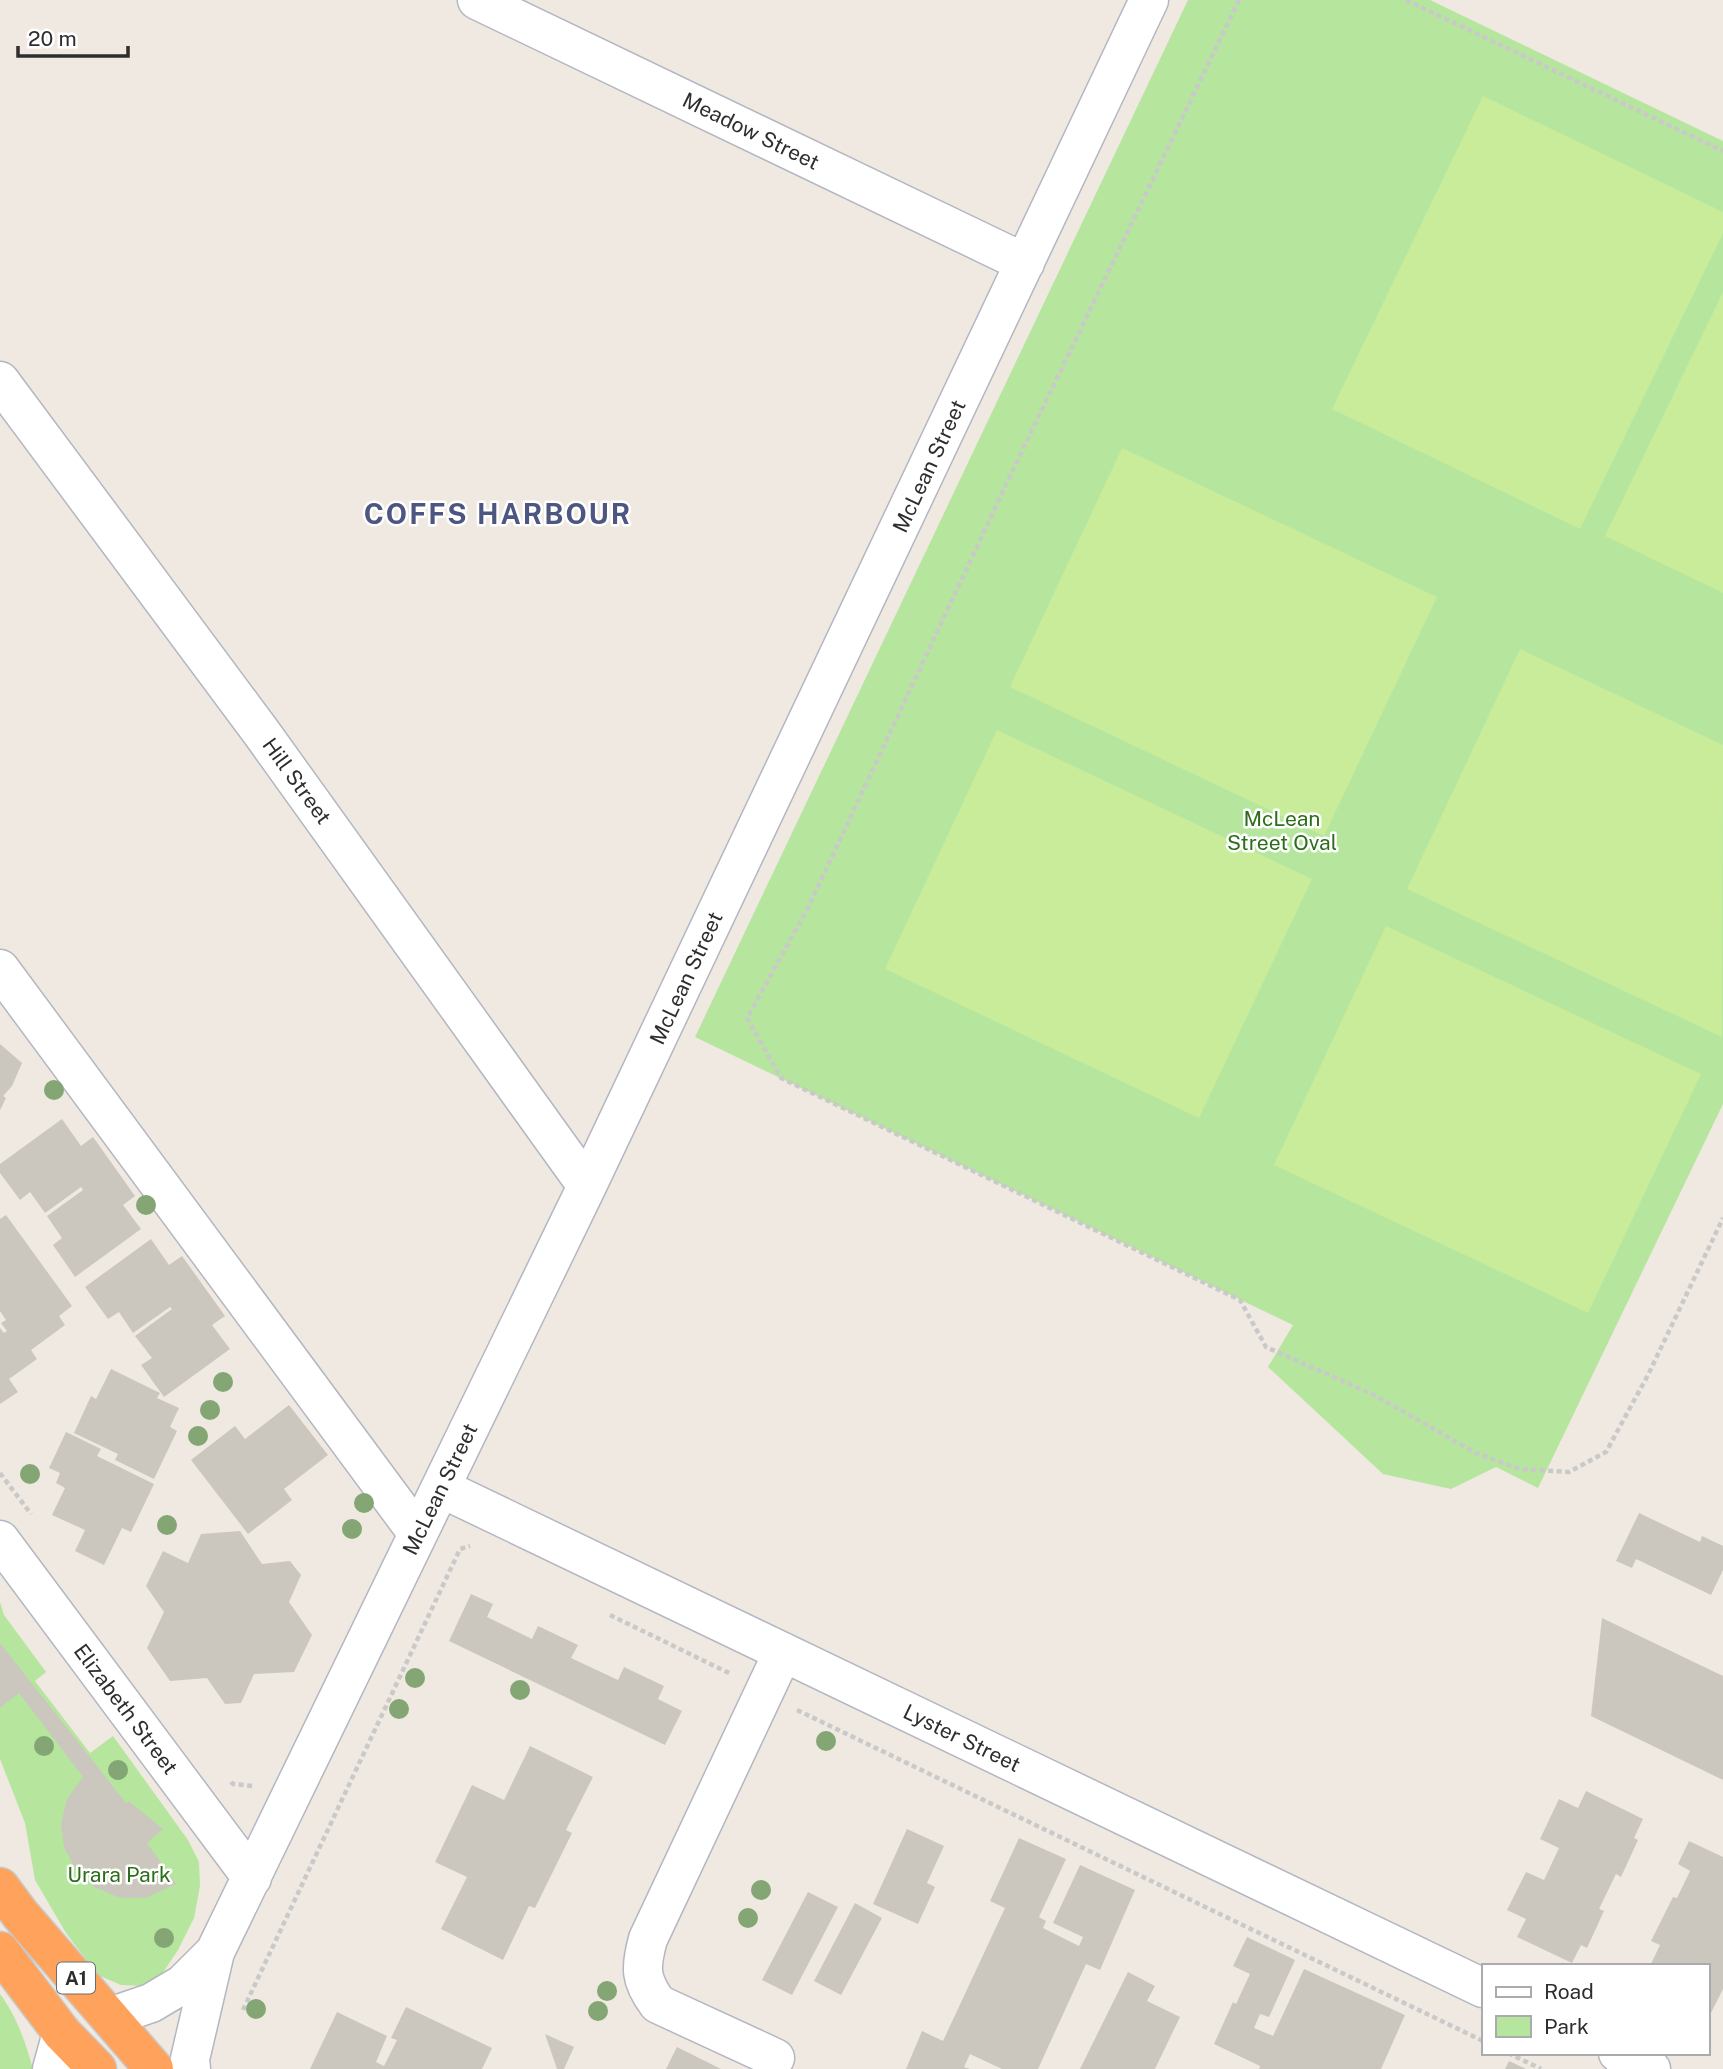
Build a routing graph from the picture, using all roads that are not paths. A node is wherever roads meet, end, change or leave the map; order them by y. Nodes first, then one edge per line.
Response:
1 (477, 0) edge
2 (1149, 0) edge
3 (1025, 263) junction
4 (0, 381) edge
5 (0, 969) edge
6 (587, 1186) junction
7 (441, 1488) junction
8 (418, 1534) junction
9 (0, 1540) edge
10 (783, 1652) junction
11 (252, 1878) junction
12 (0, 1887) edge
13 (0, 1951) edge
14 (215, 1952) junction
15 (1482, 1988) edge
16 (110, 2017) junction
17 (62, 2033) junction
18 (1622, 2055) edge
19 (775, 2058) dead end
20 (52, 2069) edge
21 (97, 2069) edge
22 (154, 2069) edge
23 (191, 2069) edge
24 (1651, 2069) edge

1 - 3 street, Meadow Street
2 - 3 street, McLean Street
3 - 6 street, McLean Street
4 - 6 street, Hill Street
5 - 8 street
6 - 7 street, McLean Street
7 - 8 street, McLean Street
7 - 10 street, Lyster Street
8 - 11 street, McLean Street
9 - 11 street, Elizabeth Street
10 - 15 street, Lyster Street
10 - 19 street
11 - 14 street, McLean Street
12 - 16 highway, A1
13 - 17 highway, A1
14 - 16 street, McLean Street
14 - 23 street, McLean Street
16 - 22 highway, A1
17 - 20 street
17 - 21 highway, A1
18 - 24 street

